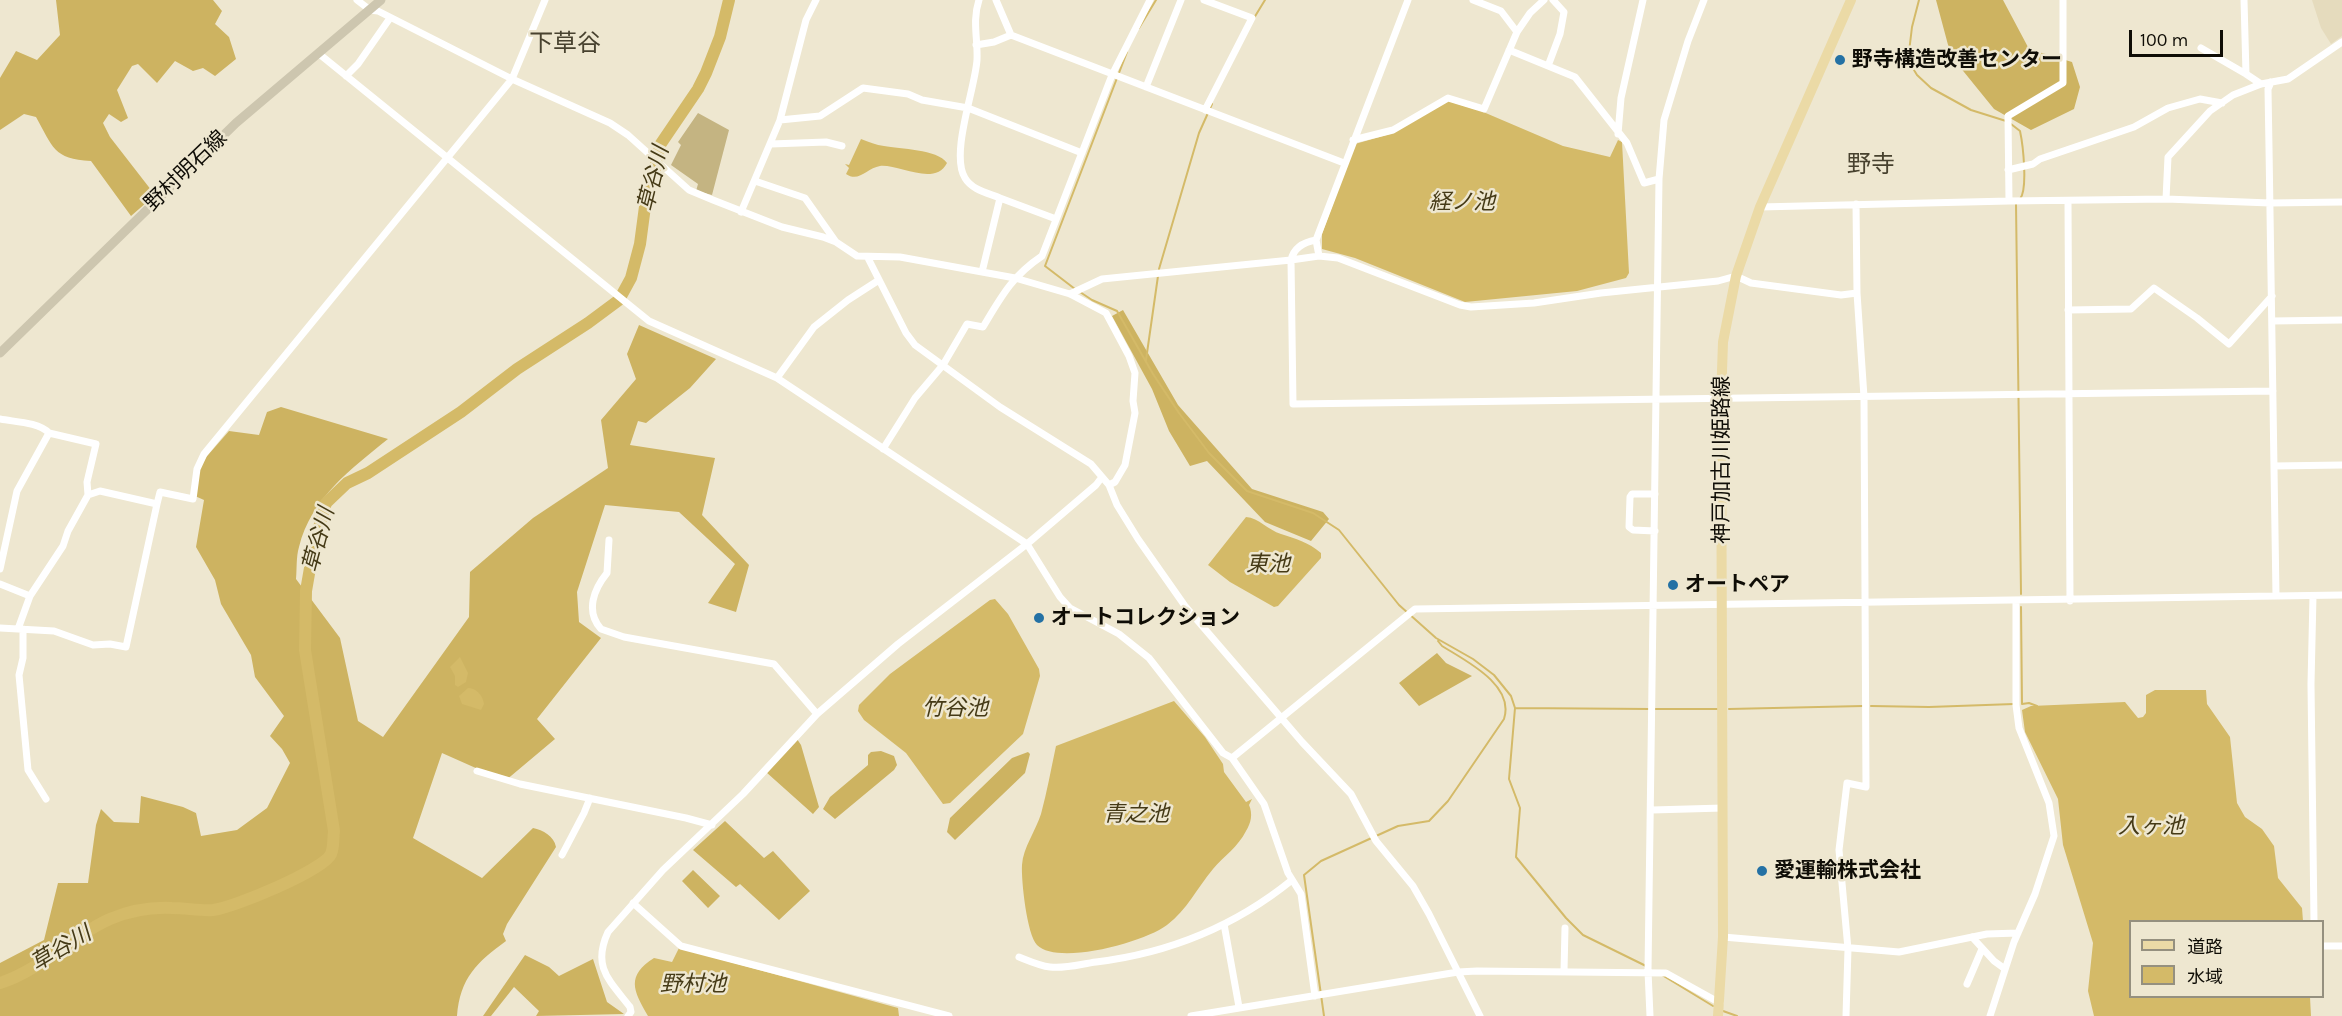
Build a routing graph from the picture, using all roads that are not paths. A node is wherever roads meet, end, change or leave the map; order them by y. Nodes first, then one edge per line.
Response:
1 (357, 0) edge
2 (381, 0) edge
3 (545, 0) edge
4 (816, 0) edge
5 (980, 0) edge
6 (996, 0) edge
7 (1150, 0) edge
8 (1182, 0) edge
9 (1204, 0) edge
10 (1408, 0) edge
11 (1473, 0) edge
12 (1544, 0) edge
13 (1553, 0) edge
14 (1643, 0) edge
15 (1704, 0) edge
16 (1851, 0) edge
17 (2062, 0) edge
18 (2244, 0) edge
19 (370, 10) junction
20 (390, 18) junction
21 (1517, 32) junction
22 (1011, 35) junction
23 (2342, 42) edge
24 (976, 45) junction
25 (2201, 48) dead end
26 (1509, 50) junction
27 (318, 53) junction
28 (1548, 66) junction
29 (2246, 74) junction
30 (1112, 75) junction
31 (346, 76) junction
32 (512, 79) junction
33 (2271, 82) junction
34 (2261, 84) junction
35 (1146, 87) junction
36 (2222, 103) junction
37 (968, 108) junction
38 (1205, 110) junction
39 (780, 120) junction
40 (1618, 134) junction
41 (1353, 140) junction
42 (771, 144) junction
43 (842, 146) dead end
44 (1082, 153) junction
45 (448, 159) junction
46 (1344, 163) junction
47 (2008, 170) junction
48 (1659, 179) junction
49 (755, 181) junction
50 (1000, 198) junction
51 (2166, 200) junction
52 (2009, 201) junction
53 (2068, 201) junction
54 (2342, 202) edge
55 (2270, 203) junction
56 (1856, 204) junction
57 (1760, 207) junction
58 (741, 212) junction
59 (1056, 219) junction
60 (1316, 240) junction
61 (836, 242) junction
62 (1319, 256) junction
63 (868, 258) junction
64 (1291, 260) junction
65 (982, 272) junction
66 (1736, 276) junction
67 (1015, 278) junction
68 (879, 280) junction
69 (1659, 288) junction
70 (1857, 293) junction
71 (1070, 294) junction
72 (2272, 296) junction
73 (2068, 310) junction
74 (2342, 320) edge
75 (2272, 321) junction
76 (0, 353) edge
77 (943, 365) junction
78 (777, 378) junction
79 (2273, 391) junction
80 (2068, 394) junction
81 (1864, 397) junction
82 (1657, 400) junction
83 (1721, 400) junction
84 (0, 419) edge
85 (49, 433) junction
86 (883, 449) junction
87 (2342, 465) edge
88 (2274, 466) junction
89 (1102, 477) junction
90 (1108, 485) junction
91 (1655, 494) junction
92 (88, 495) junction
93 (157, 504) junction
94 (1654, 531) junction
95 (609, 540) dead end
96 (1028, 544) junction
97 (0, 569) edge
98 (0, 584) edge
99 (2342, 595) edge
100 (30, 596) junction
101 (2276, 596) junction
102 (2313, 596) junction
103 (2016, 601) junction
104 (2070, 601) junction
105 (1866, 602) junction
106 (1721, 603) junction
107 (1653, 605) junction
108 (0, 628) edge
109 (21, 629) junction
110 (817, 714) junction
111 (1281, 718) junction
112 (1232, 758) junction
113 (477, 771) dead end
114 (590, 798) junction
115 (46, 800) dead end
116 (1723, 808) junction
117 (1652, 810) junction
118 (712, 825) junction
119 (562, 855) dead end
120 (1292, 880) junction
121 (633, 903) junction
122 (2314, 920) edge
123 (1224, 924) junction
124 (1565, 928) dead end
125 (2018, 933) junction
126 (1724, 937) junction
127 (1972, 937) junction
128 (2324, 946) edge
129 (2342, 946) edge
130 (1982, 949) junction
131 (1848, 950) junction
132 (1019, 957) dead end
133 (2005, 969) junction
134 (1564, 971) junction
135 (1648, 971) junction
136 (1458, 972) junction
137 (1967, 984) dead end
138 (1319, 995) junction
139 (1720, 1003) junction
140 (1239, 1007) junction
141 (628, 1016) edge
142 (949, 1016) edge
143 (1191, 1016) edge
144 (1480, 1016) edge
145 (1650, 1016) edge
146 (1718, 1016) edge
147 (1846, 1016) edge
148 (1990, 1016) edge

1 - 19 street
2 - 19 main road, 野村明石線
3 - 32 street
4 - 39 street
5 - 24 street
6 - 22 street
7 - 30 street
8 - 35 street
9 - 38 street
10 - 41 street
11 - 21 street
12 - 21 street
13 - 28 street
14 - 40 street
15 - 48 street
16 - 57 main road, 神戸加古川姫路線
17 - 47 street
18 - 29 street
19 - 20 street
19 - 27 main road, 野村明石線
20 - 31 street
20 - 32 street
21 - 26 street
22 - 24 street
22 - 30 street
23 - 33 street
24 - 37 street
25 - 29 street
26 - 28 street
26 - 41 street
27 - 31 street
27 - 76 main road, 野村明石線
28 - 40 street
29 - 34 street
30 - 35 street
30 - 44 street
31 - 45 street
32 - 45 street
32 - 58 street
33 - 34 street
33 - 55 street
34 - 36 street
35 - 38 street
36 - 47 street
36 - 51 street
37 - 39 street
37 - 44 street
37 - 50 street
38 - 46 street
39 - 42 street
40 - 48 street
41 - 46 street
42 - 43 street
42 - 49 street
44 - 59 street
45 - 78 street
45 - 93 street
46 - 60 street
47 - 52 street
48 - 69 street
49 - 58 street
49 - 61 street
50 - 59 street
50 - 65 street
51 - 53 street
51 - 55 street
52 - 53 street
52 - 56 street
53 - 73 street
54 - 55 street
55 - 72 street
56 - 57 street
56 - 70 street
57 - 66 main road, 神戸加古川姫路線
58 - 61 street
59 - 67 street
60 - 62 street
60 - 64 street
61 - 63 street
62 - 64 street
62 - 69 street
63 - 65 street
63 - 68 street
64 - 71 street
64 - 82 street
65 - 67 street
66 - 69 street
66 - 70 street
66 - 83 main road, 神戸加古川姫路線
67 - 71 street
67 - 77 street
68 - 77 street
68 - 78 street
69 - 82 street
70 - 81 street
71 - 90 street
72 - 73 street
72 - 75 street
73 - 80 street
74 - 75 street
75 - 79 street
77 - 86 street
77 - 89 street
78 - 86 street
79 - 80 street
79 - 88 street
80 - 81 street
80 - 104 street
81 - 83 street
81 - 105 street
82 - 83 street
82 - 91 street
83 - 106 main road, 神戸加古川姫路線
84 - 85 street
85 - 92 street
85 - 97 street
86 - 96 street
87 - 88 street
88 - 101 street
89 - 90 street
89 - 96 street
90 - 111 street
91 - 94 street
91 - 94 street
92 - 93 street
92 - 100 street
93 - 109 street
94 - 107 street
95 - 110 street
96 - 110 street
96 - 112 street
98 - 100 street
99 - 102 street
100 - 109 street
101 - 102 street
101 - 104 street
102 - 122 street
103 - 104 street
103 - 105 street
103 - 125 street
105 - 106 street
105 - 131 street
106 - 107 street
106 - 116 main road, 神戸加古川姫路線
107 - 111 street
107 - 117 street
108 - 109 street
109 - 115 street
110 - 118 street
111 - 112 street
111 - 136 street
112 - 120 street
113 - 114 street
114 - 118 street
114 - 119 street
116 - 117 street
116 - 126 main road, 神戸加古川姫路線
117 - 135 street
118 - 121 street
120 - 123 street
120 - 138 street
121 - 141 street
121 - 142 street
123 - 132 street
123 - 140 street
124 - 134 street
125 - 127 street
125 - 133 street
126 - 131 street
126 - 139 main road, 神戸加古川姫路線
127 - 130 street
127 - 131 street
128 - 129 street
130 - 133 street
130 - 137 street
131 - 147 street
133 - 148 street
134 - 135 street
134 - 136 street
135 - 139 street
135 - 145 street
136 - 138 street
136 - 144 street
138 - 140 street
139 - 146 main road, 神戸加古川姫路線
140 - 143 street

